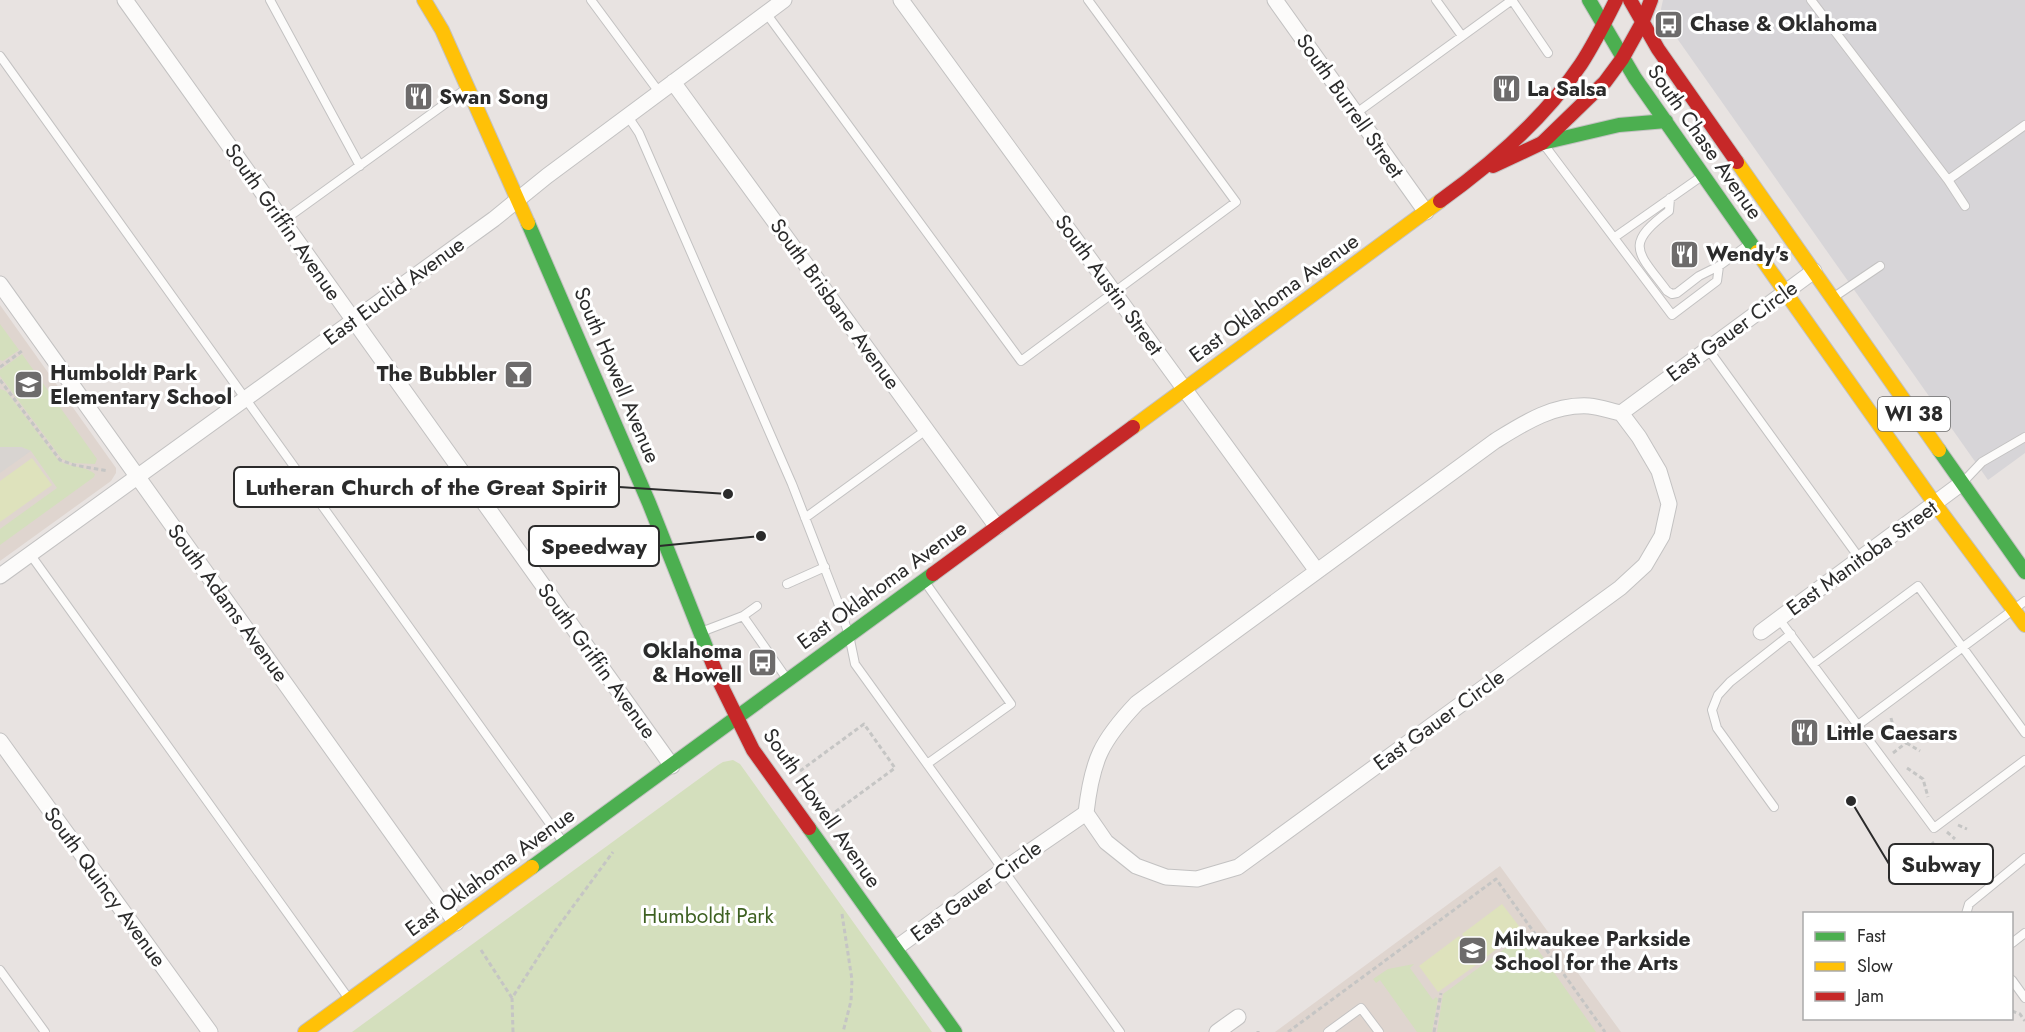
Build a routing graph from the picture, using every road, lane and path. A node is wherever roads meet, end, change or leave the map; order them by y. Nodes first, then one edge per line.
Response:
1 (125, 0) edge
2 (270, 0) edge
3 (424, 0) edge
4 (436, 0) edge
5 (591, 0) edge
6 (784, 0) edge
7 (901, 0) edge
8 (1088, 0) edge
9 (1275, 0) edge
10 (1436, 0) edge
11 (1512, 0) edge
12 (1589, 0) edge
13 (1616, 0) edge
14 (1630, 0) edge
15 (1651, 0) edge
16 (1811, 0) edge
17 (766, 13) junction
18 (1642, 22) junction
19 (1603, 26) junction
20 (442, 30) junction
21 (1462, 36) junction
22 (1548, 53) dead end
23 (0, 56) edge
24 (1622, 59) junction
25 (673, 82) junction
26 (468, 87) junction
27 (659, 92) junction
28 (1355, 114) junction
29 (627, 116) junction
30 (1666, 121) junction
31 (2025, 125) edge
32 (1542, 143) junction
33 (360, 165) junction
34 (1718, 165) junction
35 (1483, 170) junction
36 (1948, 180) junction
37 (1670, 198) junction
38 (518, 199) junction
39 (1965, 206) dead end
40 (1425, 212) junction
41 (283, 221) junction
42 (1615, 237) junction
43 (1751, 243) junction
44 (1719, 266) junction
45 (1880, 266) dead end
46 (1814, 271) junction
47 (0, 284) edge
48 (1114, 292) junction
49 (1785, 292) junction
50 (1833, 298) junction
51 (353, 321) junction
52 (1708, 349) junction
53 (22, 351) dead end
54 (0, 366) edge
55 (0, 380) edge
56 (1185, 389) junction
57 (246, 399) junction
58 (1621, 413) junction
59 (926, 430) junction
60 (2025, 437) edge
61 (108, 471) dead end
62 (137, 476) junction
63 (1962, 483) junction
64 (1935, 504) junction
65 (805, 518) junction
66 (997, 527) junction
67 (30, 554) junction
68 (1860, 560) junction
69 (825, 567) junction
70 (1317, 571) junction
71 (2025, 572) edge
72 (0, 576) edge
73 (924, 581) junction
74 (787, 584) dead end
75 (2025, 601) edge
76 (757, 606) dead end
77 (2012, 610) junction
78 (743, 616) junction
79 (1779, 619) junction
80 (2025, 625) edge
81 (1761, 632) dead end
82 (700, 633) junction
83 (1791, 634) junction
84 (849, 635) junction
85 (1963, 648) junction
86 (1813, 664) junction
87 (788, 681) junction
88 (736, 718) junction
89 (1891, 718) dead end
90 (1858, 726) junction
91 (2025, 733) edge
92 (0, 741) edge
93 (1920, 751) dead end
94 (2025, 760) edge
95 (927, 764) junction
96 (672, 766) junction
97 (800, 771) dead end
98 (1774, 807) dead end
99 (1086, 813) junction
100 (831, 815) dead end
101 (564, 843) junction
102 (613, 852) dead end
103 (2025, 858) edge
104 (1003, 870) junction
105 (1967, 912) edge
106 (842, 914) dead end
107 (456, 922) junction
108 (2025, 933) edge
109 (2013, 942) edge
110 (896, 948) junction
111 (481, 950) dead end
112 (0, 970) edge
113 (2013, 981) edge
114 (1441, 993) dead end
115 (512, 998) junction
116 (2025, 998) edge
117 (350, 1000) junction
118 (2013, 1011) edge
119 (1238, 1017) dead end
120 (2025, 1021) edge
121 (45, 1032) edge
122 (210, 1032) edge
123 (305, 1032) edge
124 (513, 1032) edge
125 (843, 1032) edge
126 (955, 1032) edge
127 (1120, 1032) edge
128 (1218, 1032) edge
129 (1288, 1032) edge
130 (1328, 1032) edge
131 (1379, 1032) edge
132 (1434, 1032) edge
133 (1605, 1032) edge

1 - 41 street, South Griffin Avenue
2 - 33 lane
3 - 20 main road, South Howell Avenue
4 - 20 main road, South Howell Avenue
5 - 27 lane
6 - 17 street, East Euclid Avenue
7 - 48 street, South Austin Street
8 - 48 lane
9 - 28 street, South Burrell Street
10 - 21 lane
11 - 21 lane
11 - 22 lane
12 - 19 main road, South Chase Avenue / WI 38
13 - 19 main road, East Oklahoma Avenue
14 - 18 main road, South Chase Avenue / WI 38
15 - 18 main road, East Oklahoma Avenue
16 - 36 lane
17 - 25 street, East Euclid Avenue
17 - 48 lane
18 - 24 main road, East Oklahoma Avenue
18 - 34 main road, South Chase Avenue / WI 38
19 - 24 main road, South Chase Avenue / WI 38
19 - 35 main road, East Oklahoma Avenue
20 - 26 main road, South Howell Avenue
21 - 28 lane
23 - 57 lane
24 - 30 main road, South Chase Avenue / WI 38
24 - 32 main road, East Oklahoma Avenue
25 - 27 street, East Euclid Avenue
25 - 59 street, South Brisbane Avenue
26 - 33 lane
26 - 38 main road, South Howell Avenue
27 - 29 street, East Euclid Avenue
28 - 40 street, South Burrell Street
29 - 38 street, East Euclid Avenue
29 - 65 lane
30 - 32 main road
30 - 34 main road, South Chase Avenue / WI 38
31 - 36 lane
32 - 35 main road, East Oklahoma Avenue
32 - 42 lane
33 - 41 lane
34 - 37 lane
34 - 43 main road, South Chase Avenue / WI 38
34 - 46 main road, South Chase Avenue / WI 38
35 - 40 main road, East Oklahoma Avenue
36 - 39 lane
37 - 42 lane
37 - 44 lane
38 - 51 street, East Euclid Avenue
38 - 82 main road, South Howell Avenue
40 - 56 main road, East Oklahoma Avenue
41 - 51 street, South Griffin Avenue
42 - 44 lane
43 - 44 lane
43 - 49 main road, South Chase Avenue / WI 38
45 - 50 lane
46 - 49 street, East Gauer Circle
46 - 50 main road, South Chase Avenue / WI 38
47 - 62 street, South Adams Avenue
48 - 56 street, South Austin Street
49 - 52 street, East Gauer Circle
49 - 64 main road, South Chase Avenue / WI 38
50 - 63 main road, South Chase Avenue / WI 38
51 - 57 street, East Euclid Avenue
51 - 96 street, South Griffin Avenue
52 - 58 street, East Gauer Circle
52 - 68 lane
53 - 54 path
55 - 61 path
56 - 66 main road, East Oklahoma Avenue
56 - 70 street, South Austin Street
57 - 62 street, East Euclid Avenue
57 - 101 lane
58 - 70 street
58 - 99 street, East Gauer Circle
59 - 65 lane
59 - 66 street, South Brisbane Avenue
60 - 63 lane
62 - 67 street, East Euclid Avenue
62 - 107 street, South Adams Avenue
63 - 64 street, East Manitoba Street
63 - 71 main road, South Chase Avenue / WI 38
64 - 68 street, East Manitoba Street
64 - 77 main road, South Chase Avenue / WI 38
65 - 69 lane
66 - 73 main road, East Oklahoma Avenue
67 - 72 street, East Euclid Avenue
67 - 117 lane
68 - 79 street, East Manitoba Street
69 - 74 lane
69 - 84 lane
70 - 99 street
73 - 84 main road, East Oklahoma Avenue
73 - 95 lane
75 - 77 lane
76 - 78 lane
77 - 80 main road, South Chase Avenue / WI 38
77 - 85 lane
78 - 82 lane
78 - 87 lane
79 - 81 street, East Manitoba Street
79 - 83 lane
82 - 88 main road, South Howell Avenue
83 - 86 lane
83 - 98 lane
84 - 87 main road, East Oklahoma Avenue
84 - 95 lane
85 - 86 lane
85 - 90 lane
85 - 91 lane
86 - 90 lane
87 - 88 main road, East Oklahoma Avenue
88 - 96 main road, East Oklahoma Avenue
88 - 110 main road, South Howell Avenue
89 - 93 path
90 - 94 lane
92 - 122 street, South Quincy Avenue
95 - 104 lane
96 - 101 main road, East Oklahoma Avenue
97 - 100 path
99 - 104 street, East Gauer Circle
101 - 107 main road, East Oklahoma Avenue
102 - 115 path
103 - 105 lane
104 - 110 street, East Gauer Circle
104 - 127 lane
106 - 125 path
107 - 117 main road, East Oklahoma Avenue
108 - 109 lane
110 - 126 main road, South Howell Avenue
111 - 115 path
112 - 121 lane
113 - 116 lane
114 - 132 path
115 - 124 path
117 - 123 main road, East Oklahoma Avenue
118 - 120 path
119 - 128 street
129 - 133 path
130 - 131 lane

